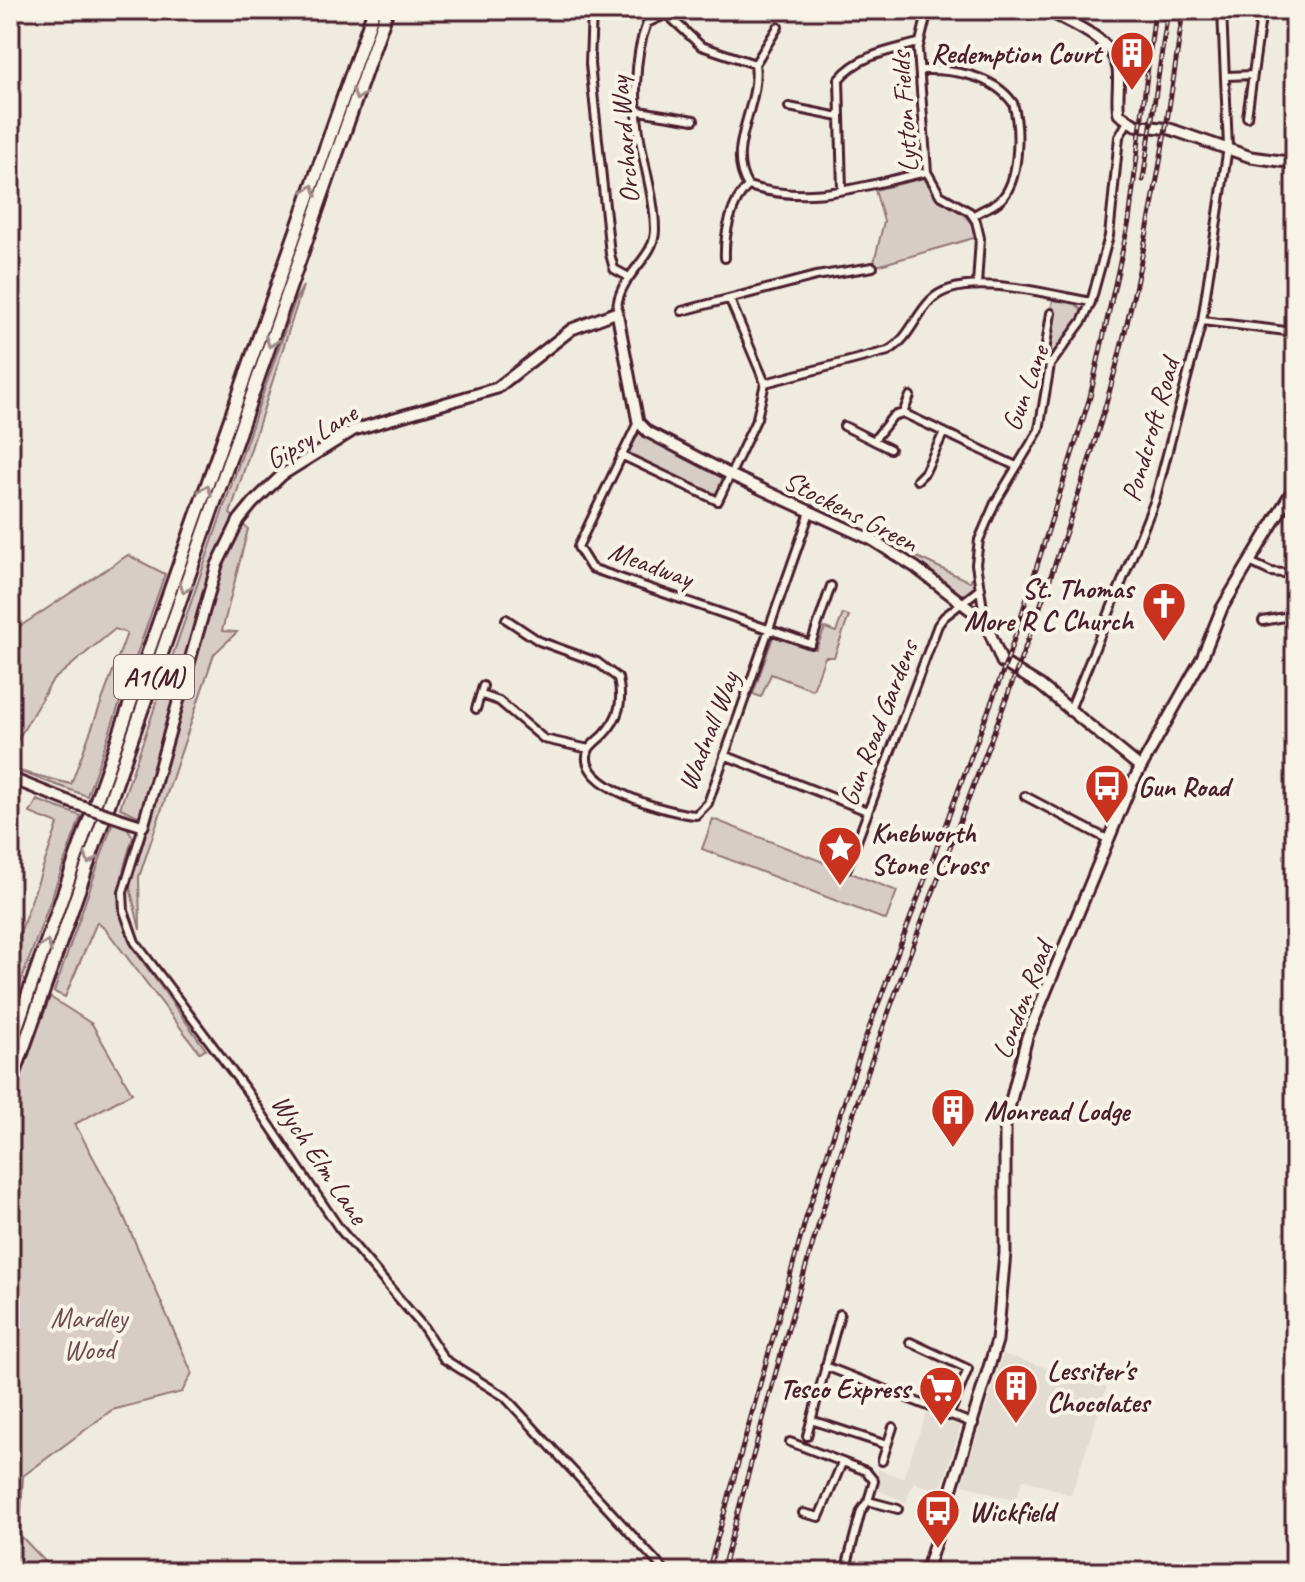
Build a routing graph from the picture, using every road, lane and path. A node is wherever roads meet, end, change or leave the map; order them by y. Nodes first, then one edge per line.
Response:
1 (374, 10) edge
2 (387, 10) edge
3 (592, 10) edge
4 (676, 10) edge
5 (928, 10) edge
6 (1047, 10) edge
7 (1222, 10) edge
8 (1262, 10) edge
9 (1064, 14) edge
10 (669, 16) junction
11 (778, 27) dead end
12 (918, 43) junction
13 (755, 64) junction
14 (921, 70) junction
15 (1253, 75) junction
16 (1226, 76) junction
17 (789, 107) dead end
18 (639, 111) junction
19 (839, 117) junction
20 (1247, 117) dead end
21 (694, 120) dead end
22 (1127, 123) junction
23 (1228, 147) junction
24 (1295, 163) edge
25 (927, 172) junction
26 (748, 186) junction
27 (842, 190) junction
28 (973, 216) junction
29 (725, 258) dead end
30 (873, 267) dead end
31 (627, 276) junction
32 (977, 285) junction
33 (730, 300) junction
34 (1091, 302) junction
35 (682, 311) dead end
36 (617, 312) junction
37 (1051, 313) dead end
38 (1202, 321) junction
39 (1295, 332) edge
40 (1050, 365) junction
41 (765, 383) junction
42 (910, 396) dead end
43 (903, 413) junction
44 (638, 422) junction
45 (844, 426) dead end
46 (944, 432) junction
47 (874, 440) junction
48 (890, 449) dead end
49 (621, 455) junction
50 (1016, 466) junction
51 (731, 475) junction
52 (917, 480) dead end
53 (1295, 486) edge
54 (810, 512) junction
55 (1252, 563) junction
56 (1295, 574) edge
57 (831, 586) dead end
58 (981, 588) junction
59 (963, 602) junction
60 (1295, 615) edge
61 (506, 619) dead end
62 (985, 621) junction
63 (1263, 621) dead end
64 (769, 629) junction
65 (483, 686) dead end
66 (482, 695) junction
67 (476, 709) dead end
68 (1069, 712) junction
69 (589, 749) junction
70 (724, 755) junction
71 (1140, 767) junction
72 (10, 778) edge
73 (1025, 796) dead end
74 (867, 811) junction
75 (143, 826) junction
76 (1109, 840) junction
77 (847, 868) dead end
78 (10, 1046) edge
79 (10, 1086) edge
80 (840, 1314) dead end
81 (910, 1342) dead end
82 (825, 1366) junction
83 (949, 1416) junction
84 (811, 1420) junction
85 (974, 1424) junction
86 (893, 1427) dead end
87 (807, 1436) dead end
88 (790, 1442) dead end
89 (887, 1445) junction
90 (882, 1461) dead end
91 (842, 1463) junction
92 (868, 1501) junction
93 (898, 1509) dead end
94 (803, 1513) dead end
95 (666, 1572) edge
96 (845, 1572) edge
97 (926, 1572) edge

78 -> 1 highway, A1(M)
2 -> 79 highway, A1(M)
3 - 31 street
4 - 10 street, Orchard Way
5 - 12 street, Lytton Fields
6 - 9 street
7 - 16 street, Pondcroft Road
8 - 15 street
9 - 22 street
10 - 13 street
10 - 18 street, Orchard Way
11 - 13 street
12 - 14 street, Lytton Fields
12 - 19 street
13 - 26 street
14 - 25 street, Lytton Fields
14 - 28 street
15 - 16 street
15 - 20 street
16 - 23 street, Pondcroft Road
17 - 19 street
18 - 21 street
18 - 31 street, Orchard Way
19 - 27 street
22 - 23 street
22 - 34 street, Gun Lane
23 - 24 street
23 - 38 street, Pondcroft Road
25 - 27 street
25 - 28 street, Lytton Fields
26 - 27 street
26 - 29 street
28 - 32 street
30 - 33 street
31 - 36 street
32 - 34 street
32 - 41 street
33 - 35 street
33 - 41 street
34 - 40 street, Gun Lane
36 - 44 street
36 - 75 street, Gipsy Lane
37 - 40 street
38 - 39 street
38 - 68 street, Pondcroft Road
40 - 50 street, Gun Lane
41 - 51 street
42 - 43 street
43 - 46 street
43 - 47 street
44 - 49 street, Meadway
44 - 51 street, Stockens Green
45 - 47 street
46 - 50 street
46 - 52 street
47 - 48 street
49 - 51 street
49 - 64 street, Meadway
50 - 58 street, Gun Lane
51 - 54 street, Stockens Green
53 - 55 street, London Road
54 - 59 street, Stockens Green
54 - 64 street, Wadnall Way
55 - 56 street
55 - 71 street, London Road
57 - 64 street, Meadway
58 - 59 street, Gun Road Gardens
58 - 62 street, Gun Lane
59 - 62 street, Stockens Green
59 - 74 street, Gun Road Gardens
60 - 63 street
61 - 69 street
62 - 68 street
64 - 70 street, Wadnall Way
65 - 66 street
66 - 67 street
66 - 69 street
68 - 71 street
69 - 70 street, Wadnall Way
70 - 74 street
71 - 76 street, London Road
72 - 75 street, bridge
73 - 76 street
74 - 77 street, Gun Road Gardens
75 - 95 street, Wych Elm Lane
76 - 85 street, London Road
80 - 82 street
81 - 83 street
82 - 83 street
82 - 84 street
83 - 85 street
84 - 87 street
84 - 89 street
85 - 97 street, London Road
86 - 89 street
88 - 91 street
89 - 90 street
91 - 92 street
91 - 94 street
92 - 93 street
92 - 96 street

